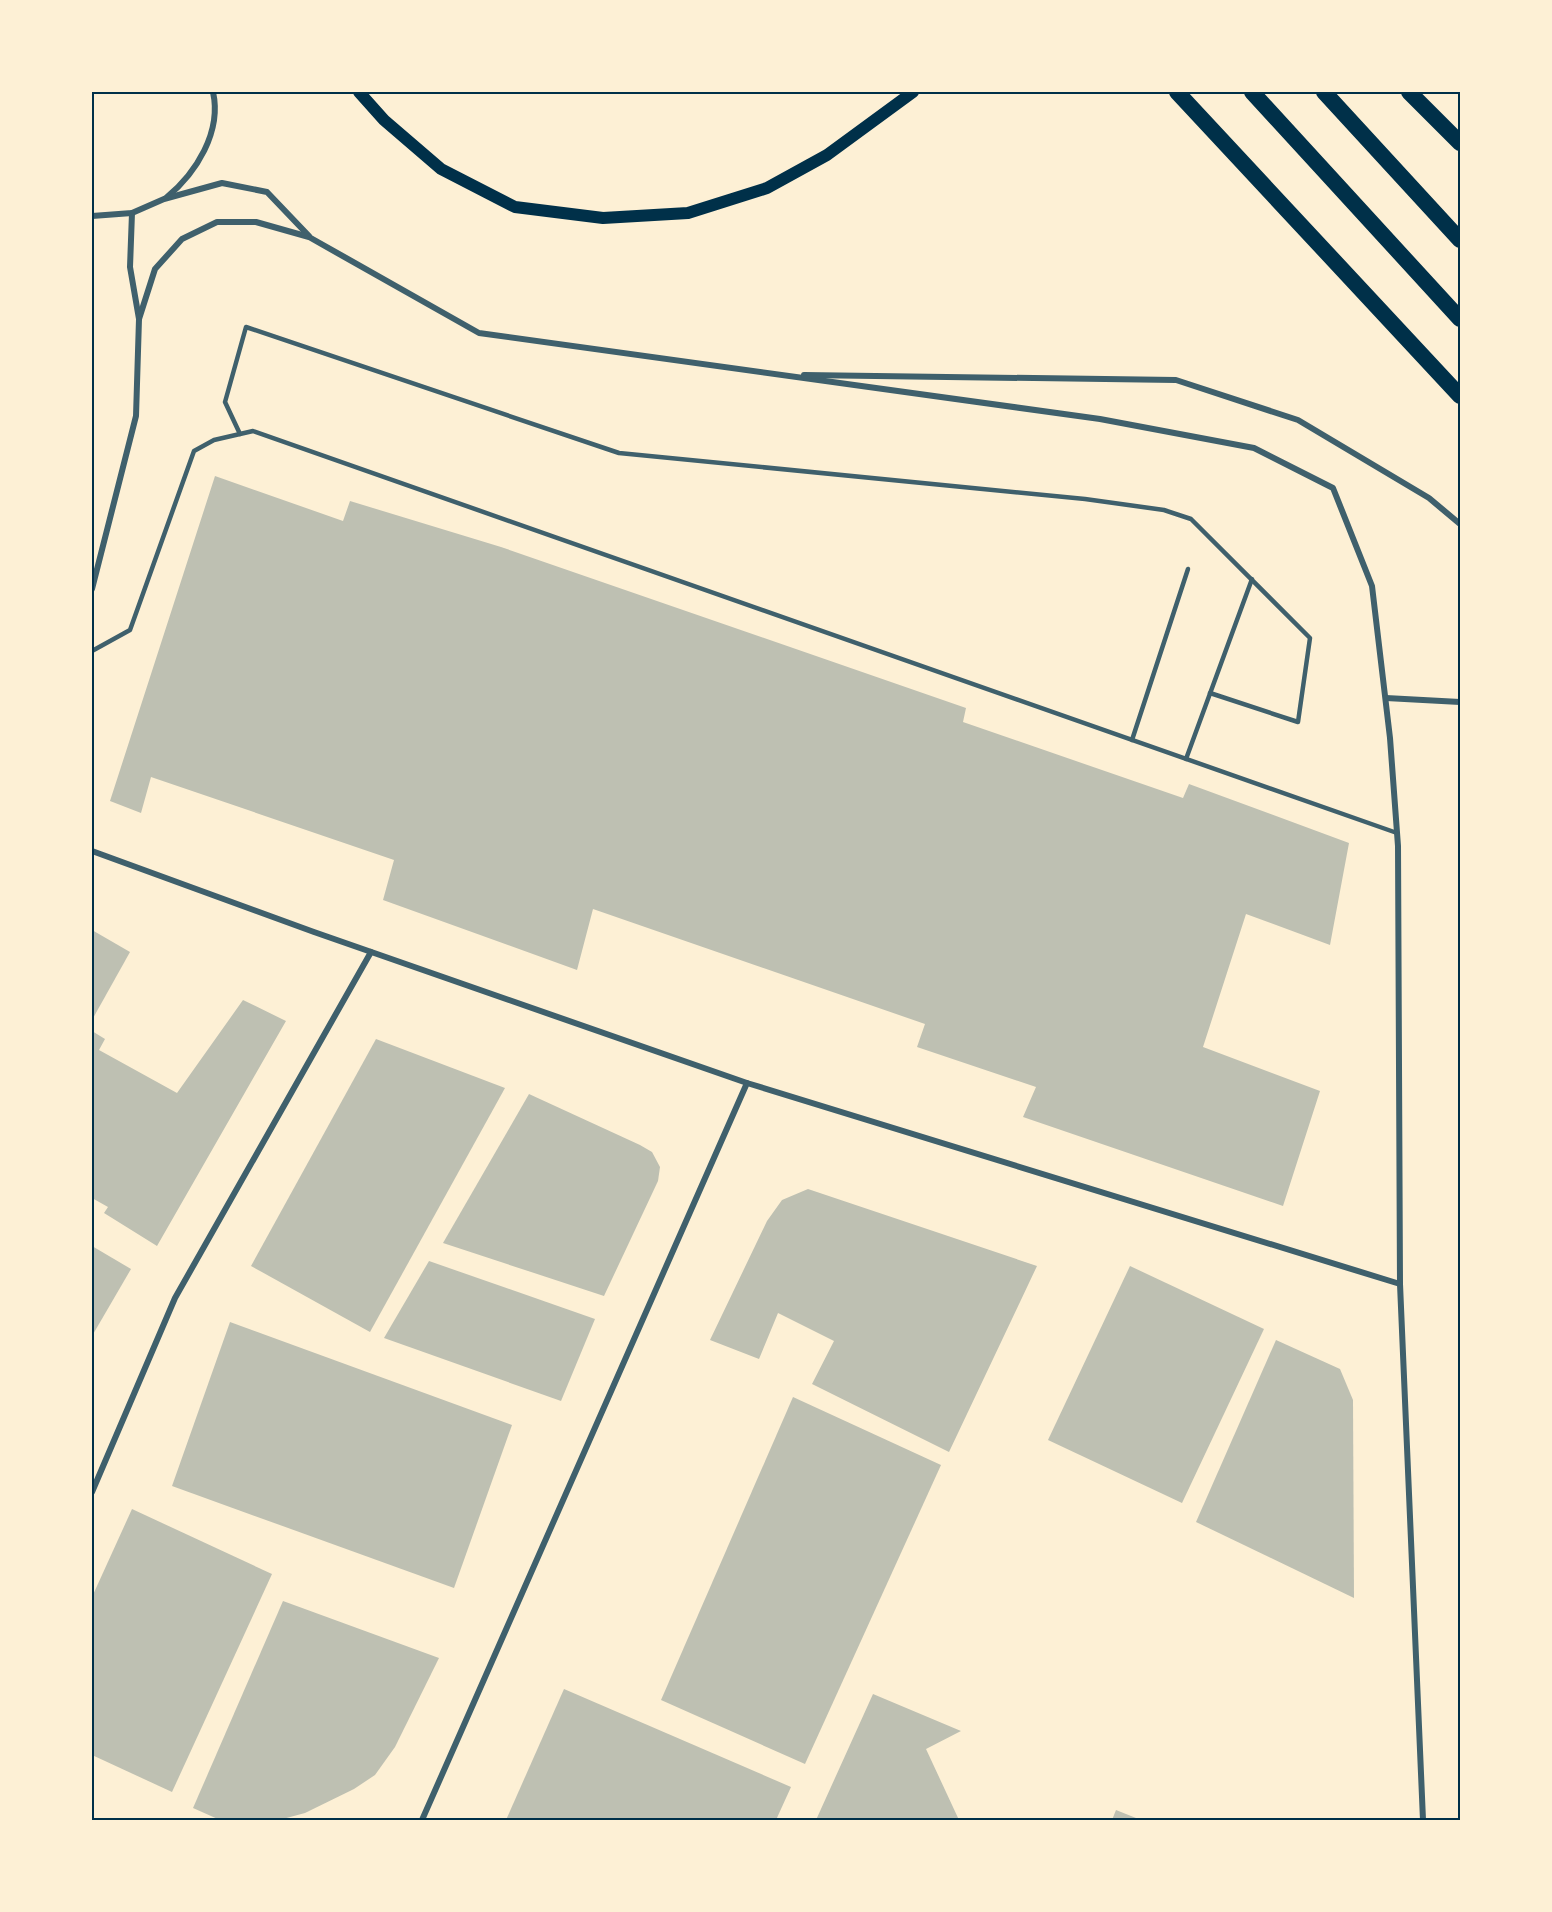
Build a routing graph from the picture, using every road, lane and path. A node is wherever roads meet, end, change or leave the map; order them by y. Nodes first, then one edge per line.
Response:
1 (213, 92) edge
2 (359, 92) edge
3 (913, 92) edge
4 (1177, 92) edge
5 (1252, 92) edge
6 (1323, 92) edge
7 (1409, 92) edge
8 (1461, 143) edge
9 (164, 199) junction
10 (132, 213) junction
11 (92, 216) edge
12 (309, 237) junction
13 (1461, 240) edge
14 (139, 319) junction
15 (1461, 319) edge
16 (777, 374) junction
17 (1461, 396) edge
18 (240, 434) junction
19 (1461, 524) edge
20 (1188, 569) dead end
21 (1252, 579) junction
22 (92, 589) edge
23 (92, 651) edge
24 (1210, 693) junction
25 (1386, 698) junction
26 (1461, 702) edge
27 (1132, 740) junction
28 (1186, 759) junction
29 (1397, 833) junction
30 (92, 851) edge
31 (371, 952) junction
32 (747, 1083) junction
33 (1400, 1284) junction
34 (92, 1492) edge
35 (422, 1821) edge
36 (1423, 1821) edge

1 - 9 street
2 - 3 main road
4 - 17 highway
5 - 15 highway
6 - 13 highway
7 - 8 highway
9 - 10 street
9 - 12 street
10 - 11 street
10 - 14 street
12 - 14 street
12 - 16 street
14 - 22 street
16 - 19 street
16 - 25 street
18 - 21 lane
18 - 23 lane
18 - 27 lane
20 - 27 lane
21 - 24 lane
21 - 24 lane
24 - 28 lane
25 - 26 street
25 - 29 street
27 - 28 lane
28 - 29 lane
29 - 33 street
30 - 31 street
31 - 32 street
31 - 34 street
32 - 33 street
32 - 35 street
33 - 36 street

